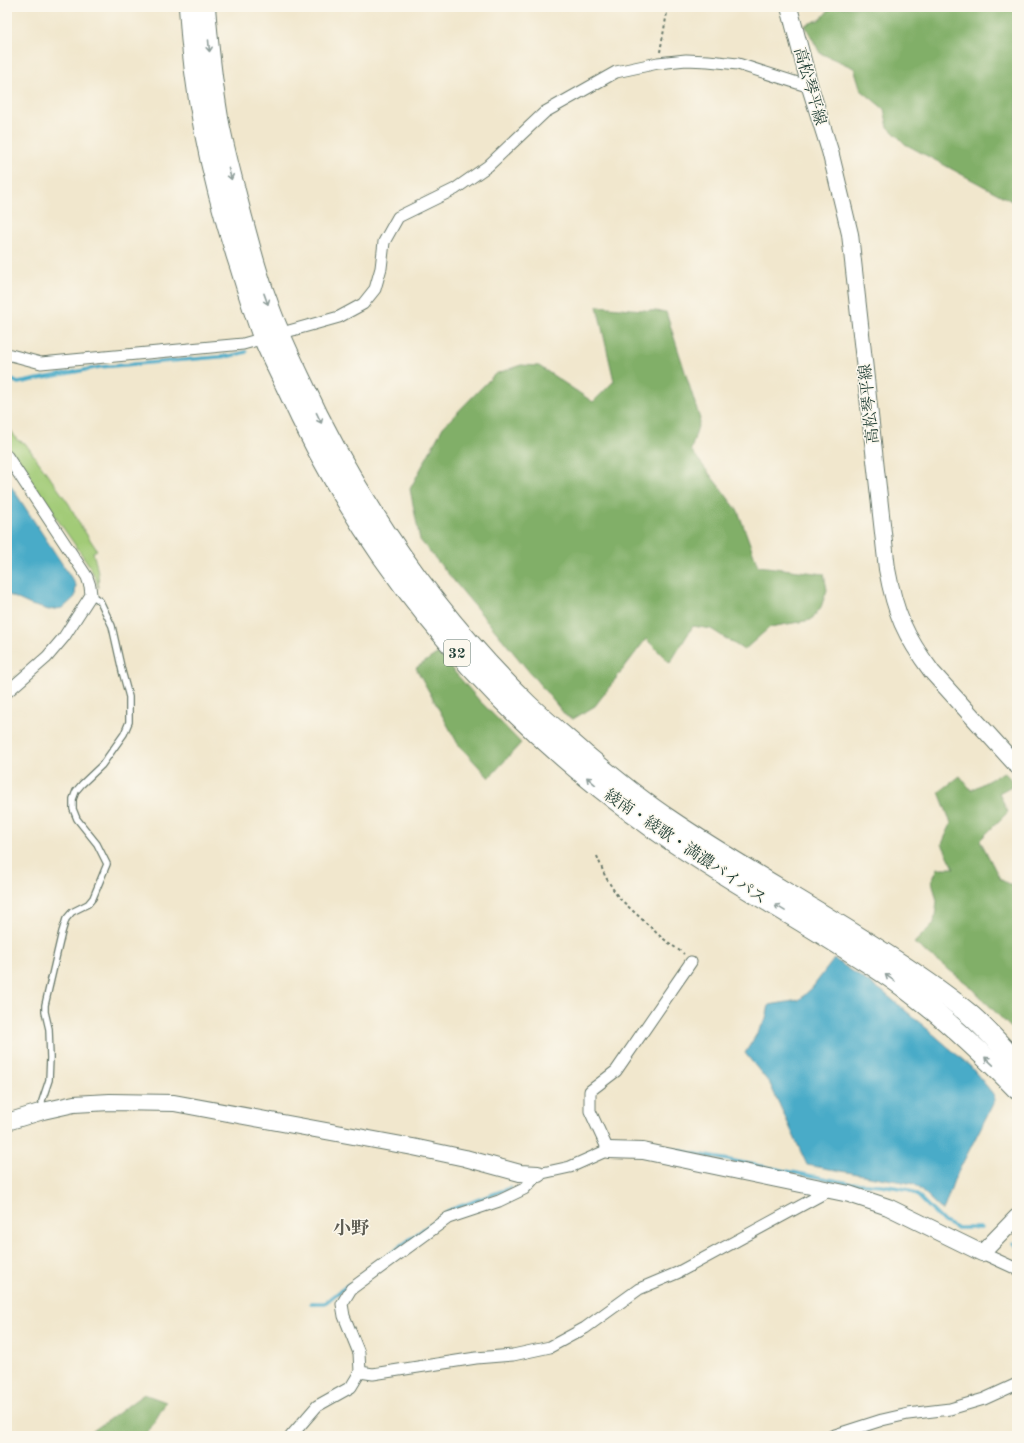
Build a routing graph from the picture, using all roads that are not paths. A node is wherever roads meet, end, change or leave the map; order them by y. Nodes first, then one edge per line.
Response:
1 (189, 7) edge
2 (206, 7) edge
3 (789, 7) edge
4 (810, 87) junction
5 (272, 336) junction
6 (7, 354) edge
7 (7, 456) edge
8 (91, 595) junction
9 (7, 692) edge
10 (1017, 766) edge
11 (691, 962) road end
12 (1017, 1064) edge
13 (1017, 1089) edge
14 (43, 1110) junction
15 (7, 1122) edge
16 (608, 1150) junction
17 (538, 1174) junction
18 (830, 1190) junction
19 (1017, 1217) edge
20 (982, 1253) junction
21 (1017, 1269) edge
22 (360, 1372) junction
23 (1017, 1384) edge
24 (291, 1436) edge
25 (832, 1436) edge

1 - 5 highway, 綾南・綾歌・満濃バイパス / 32
2 -> 5 highway, 綾南・綾歌・満濃バイパス / 32
3 - 4 street, 高松琴平線
4 - 5 street
4 - 10 street, 高松琴平線
5 - 6 street
5 -> 12 highway, 綾南・綾歌・満濃バイパス / 32
13 -> 5 highway, 綾南・綾歌・満濃バイパス / 32
7 - 8 street
8 - 9 street
8 - 14 lane
11 - 16 street
14 - 15 street
14 - 17 street
16 - 17 street
16 - 18 street
17 - 22 street
18 - 20 street
18 - 22 street
19 - 20 street
20 - 21 street
22 - 24 street
23 - 25 street

